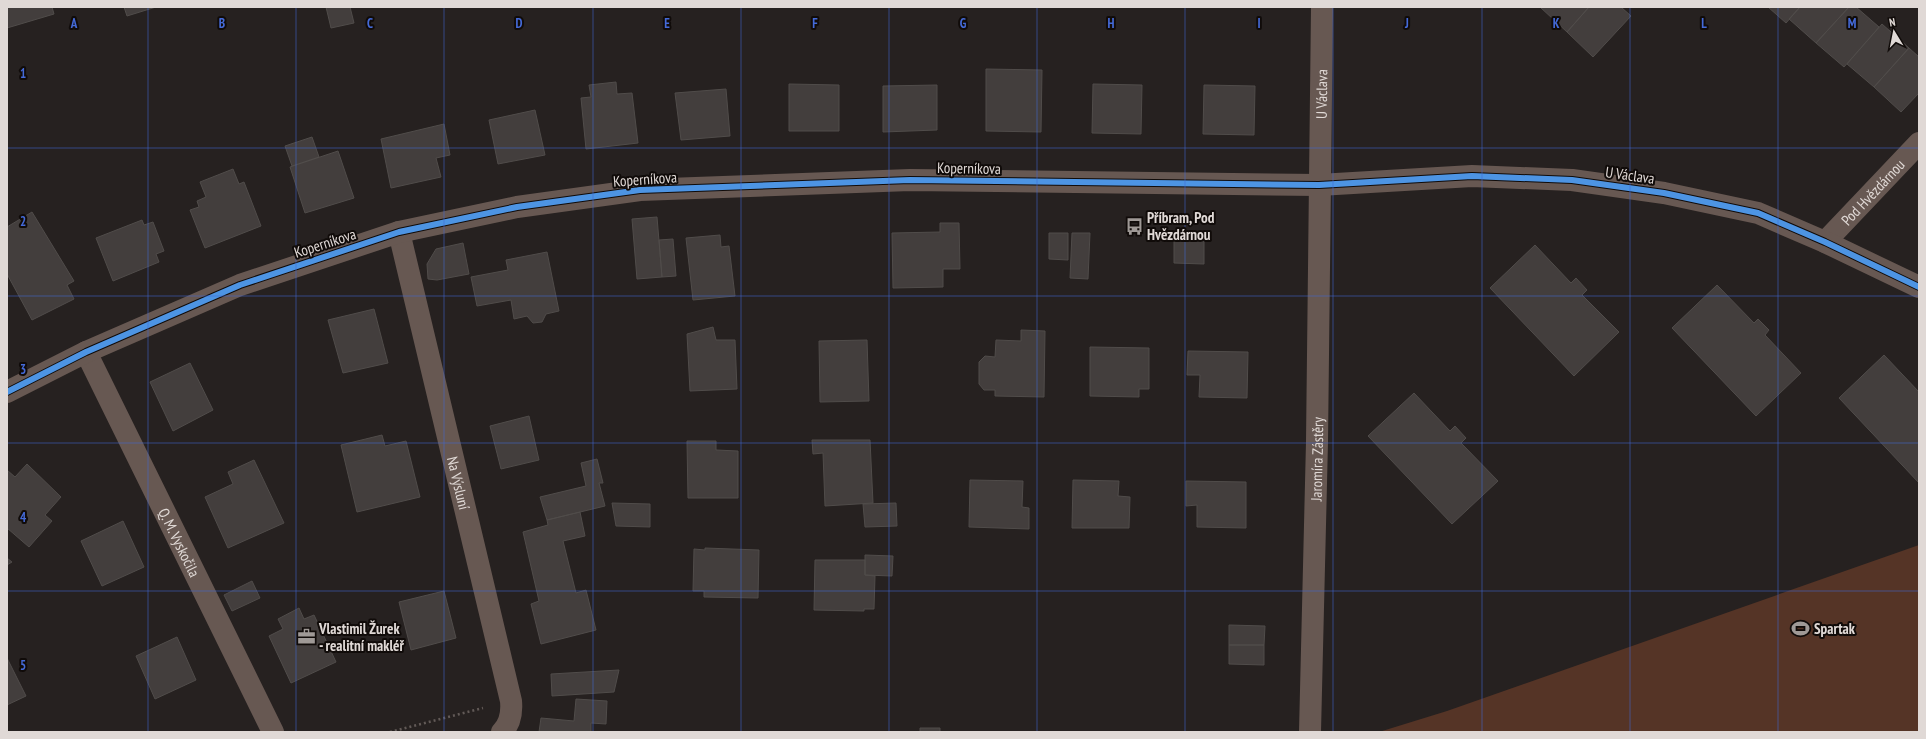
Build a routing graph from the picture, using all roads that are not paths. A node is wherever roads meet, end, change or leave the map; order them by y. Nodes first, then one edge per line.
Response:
1 (1322, 7) edge
2 (1919, 143) edge
3 (1320, 185) junction
4 (399, 232) junction
5 (1826, 242) junction
6 (1919, 287) edge
7 (86, 352) junction
8 (7, 392) edge
9 (273, 732) edge
10 (502, 732) edge
11 (1310, 732) edge

1 - 3 street, U Václava
2 - 5 street, Pod Hvězdárnou
3 - 4 street, Koperníkova
3 - 5 street, U Václava
3 - 11 street, Jaromíra Zástěry
4 - 7 street, Koperníkova
4 - 10 street, Na Výsluní
5 - 6 street, U Václava
7 - 8 street, Koperníkova
7 - 9 street, Q. M. Vyskočila

